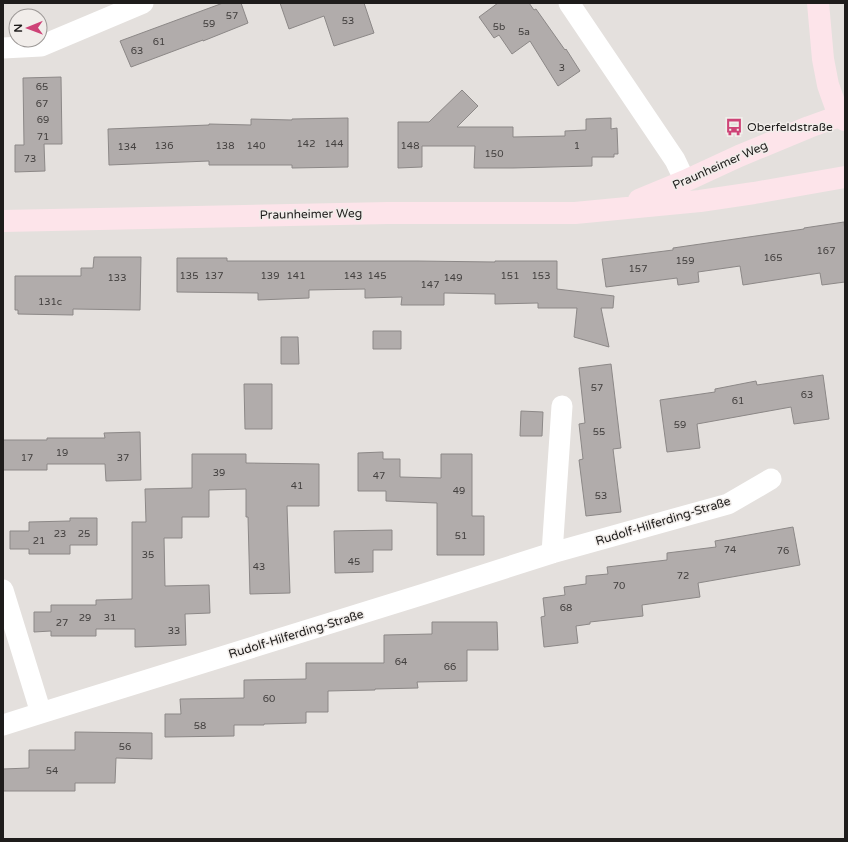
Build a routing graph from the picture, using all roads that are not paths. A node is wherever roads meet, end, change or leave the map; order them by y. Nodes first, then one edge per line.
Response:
1 (143, 3) edge
2 (569, 3) edge
3 (818, 3) edge
4 (3, 48) edge
5 (843, 117) edge
6 (845, 177) edge
7 (686, 181) junction
8 (618, 209) junction
9 (3, 221) edge
10 (562, 406) dead end
11 (771, 479) dead end
12 (552, 554) junction
13 (3, 590) edge
14 (41, 713) junction
15 (3, 725) edge

1 - 4 street
2 - 7 street
3 - 5 main road
5 - 7 main road, Praunheimer Weg
6 - 8 main road, Praunheimer Weg
7 - 8 main road, Praunheimer Weg
8 - 9 main road, Praunheimer Weg
10 - 12 street
11 - 12 street, Rudolf-Hilferding-Straße
12 - 14 street, Rudolf-Hilferding-Straße
13 - 14 street
14 - 15 street, Rudolf-Hilferding-Straße

